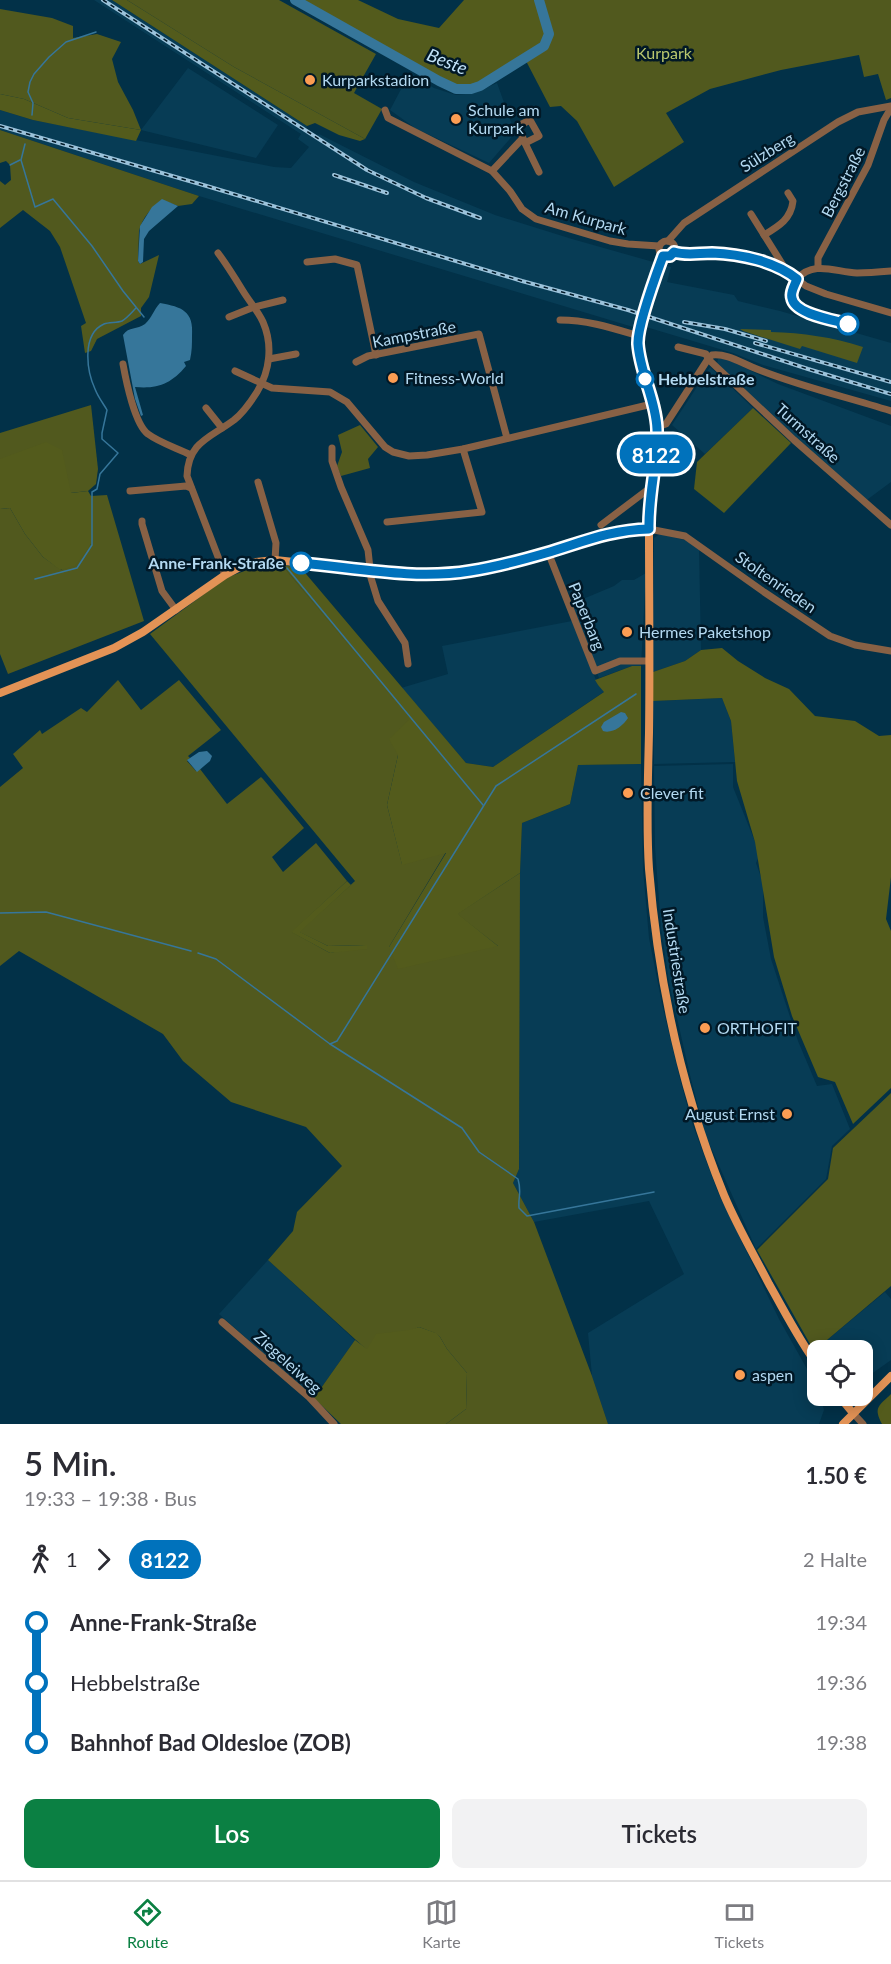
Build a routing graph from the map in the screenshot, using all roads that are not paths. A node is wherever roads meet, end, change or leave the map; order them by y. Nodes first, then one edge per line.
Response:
1 (891, 107) edge
2 (385, 110) dead end
3 (492, 171) junction
4 (539, 172) dead end
5 (788, 194) dead end
6 (751, 214) dead end
7 (764, 235) junction
8 (668, 241) junction
9 (659, 246) junction
10 (674, 252) junction
11 (218, 253) dead end
12 (663, 256) junction
13 (307, 262) dead end
14 (819, 267) junction
15 (786, 270) junction
16 (891, 272) edge
17 (797, 279) junction
18 (283, 300) dead end
19 (254, 307) junction
20 (891, 313) edge
21 (229, 317) dead end
22 (560, 320) dead end
23 (639, 336) junction
24 (678, 347) dead end
25 (296, 354) dead end
26 (375, 355) junction
27 (269, 359) junction
28 (708, 359) junction
29 (356, 363) dead end
30 (123, 364) dead end
31 (235, 371) dead end
32 (262, 383) junction
33 (652, 404) junction
34 (206, 408) dead end
35 (891, 411) edge
36 (657, 427) junction
37 (222, 428) junction
38 (507, 438) junction
39 (332, 448) dead end
40 (463, 448) junction
41 (191, 455) junction
42 (258, 482) dead end
43 (191, 488) junction
44 (650, 488) junction
45 (130, 491) dead end
46 (142, 521) dead end
47 (387, 522) dead end
48 (601, 525) dead end
49 (891, 525) edge
50 (649, 529) junction
51 (548, 552) junction
52 (275, 560) junction
53 (371, 570) junction
54 (225, 575) junction
55 (176, 610) junction
56 (891, 651) edge
57 (649, 661) junction
58 (408, 664) dead end
59 (0, 693) edge
60 (222, 1322) dead end
61 (807, 1349) edge
62 (891, 1376) edge
63 (847, 1406) edge
64 (853, 1413) junction
65 (334, 1424) edge
66 (843, 1424) edge
67 (864, 1424) edge

1 - 8 street, Sülzberg
1 - 14 street, Bergstraße
2 - 3 street, Am Kurpark
3 - 4 street
3 - 9 street, Am Kurpark
5 - 7 street
6 - 7 street
7 - 15 street
8 - 9 street, Sülzberg
8 - 10 street
9 - 12 street
10 - 12 street
10 - 15 street
11 - 19 street
12 - 23 street
13 - 26 street
14 - 16 street
14 - 17 street
15 - 17 street
17 - 20 street
18 - 19 street
19 - 21 street
19 - 27 street
22 - 23 street
23 - 33 street
24 - 28 street, Turmstraße
25 - 27 street
26 - 29 street, Kampstraße
26 - 38 street, Kampstraße
27 - 32 street
28 - 35 street
28 - 36 street
28 - 49 street, Turmstraße
30 - 41 street
31 - 32 street
32 - 37 street
32 - 40 street
33 - 36 street
33 - 38 street
34 - 37 street
36 - 44 street
37 - 41 street
38 - 40 street
39 - 53 street
40 - 47 street
41 - 43 street
42 - 52 street
43 - 45 street
43 - 54 street
44 - 48 street
44 - 50 street
46 - 55 street
50 - 51 main road
50 - 56 street, Stoltenrieden
50 - 57 main road, Industriestraße
51 - 53 main road
51 - 57 street, Paperbarg
52 - 53 main road
52 - 54 main road
53 - 58 street
54 - 55 main road
55 - 59 main road
57 - 61 main road, Industriestraße
60 - 65 street, Ziegeleiweg
62 - 64 main road
63 - 64 main road
64 - 66 main road
64 - 67 street

